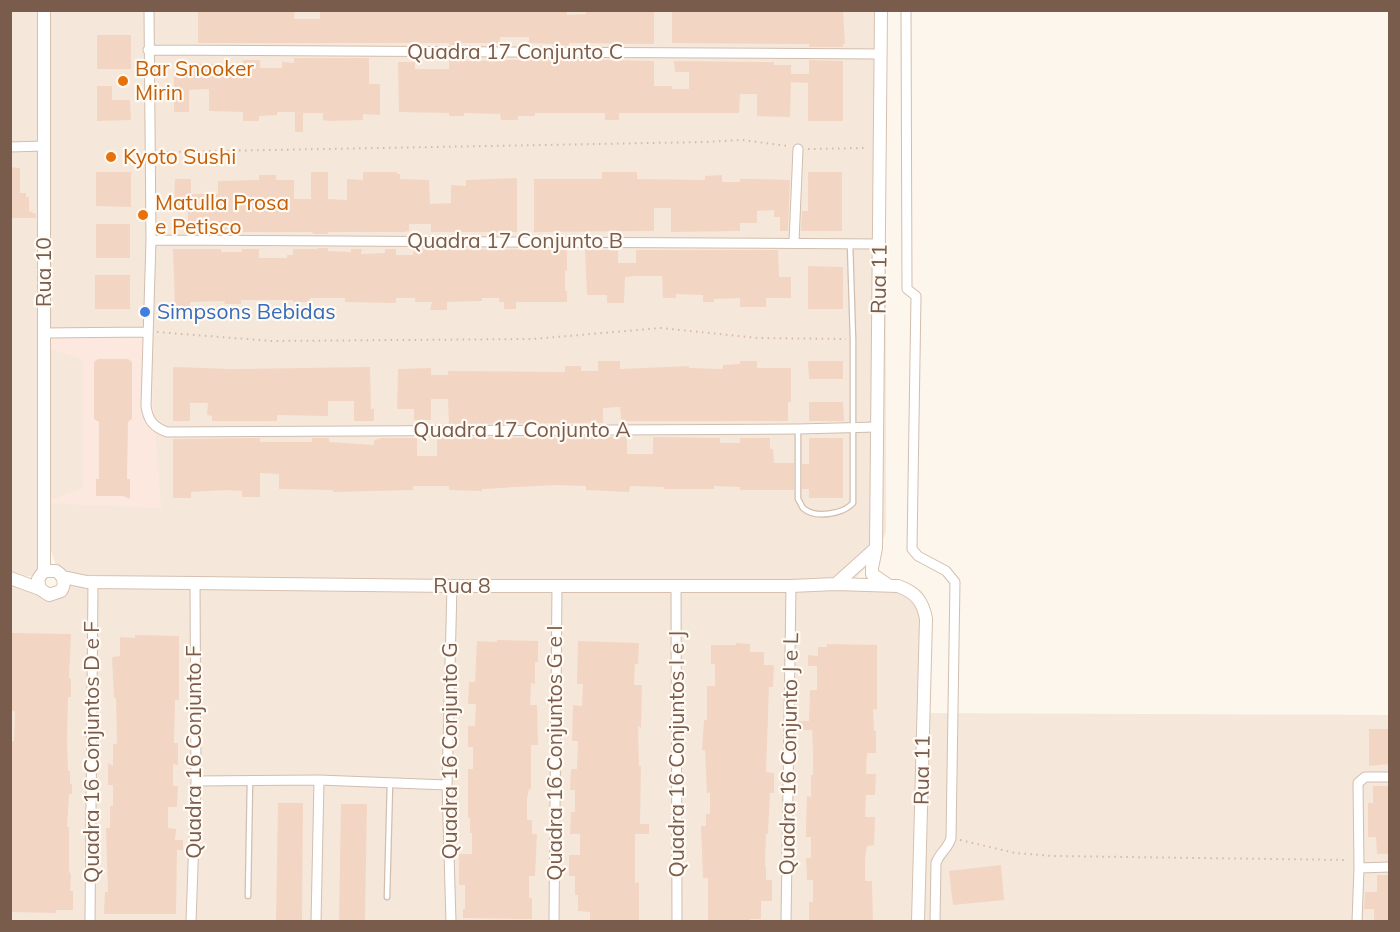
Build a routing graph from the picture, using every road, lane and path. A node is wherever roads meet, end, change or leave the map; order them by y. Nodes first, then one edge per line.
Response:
1 (44, 10) edge
2 (149, 10) edge
3 (881, 10) edge
4 (906, 10) edge
5 (148, 50) junction
6 (881, 54) junction
7 (44, 146) junction
8 (10, 147) edge
9 (880, 148) junction
10 (798, 149) junction
11 (149, 152) junction
12 (151, 240) junction
13 (794, 242) junction
14 (850, 243) junction
15 (879, 244) junction
16 (148, 332) junction
17 (44, 333) junction
18 (853, 339) junction
19 (852, 427) junction
20 (877, 427) junction
21 (798, 429) junction
22 (44, 534) junction
23 (876, 548) junction
24 (42, 574) junction
25 (10, 577) edge
26 (61, 580) junction
27 (90, 582) junction
28 (195, 583) junction
29 (836, 584) junction
30 (557, 585) junction
31 (888, 585) junction
32 (452, 586) junction
33 (676, 586) junction
34 (791, 586) junction
35 (40, 589) junction
36 (1389, 777) edge
37 (250, 780) junction
38 (319, 780) junction
39 (196, 781) junction
40 (390, 783) junction
41 (447, 784) junction
42 (951, 838) junction
43 (1359, 864) junction
44 (1389, 867) edge
45 (248, 896) dead end
46 (387, 897) dead end
47 (450, 918) edge
48 (90, 921) edge
49 (191, 921) edge
50 (316, 921) edge
51 (554, 921) edge
52 (677, 921) edge
53 (786, 921) edge
54 (918, 921) edge
55 (935, 921) edge
56 (1357, 921) edge

1 - 7 main road, Rua 10
2 - 5 street
3 - 6 main road, Rua 11
4 - 42 street
5 - 6 street, Quadra 17 Conjunto C
5 - 11 street
6 - 9 main road, Rua 11
7 - 8 street
7 - 17 main road, Rua 10
9 - 10 path
9 - 15 main road, Rua 11
10 - 11 path
10 - 13 street
11 - 12 street
12 - 13 street, Quadra 17 Conjunto B
12 - 16 street
13 - 14 street, Quadra 17 Conjunto B
14 - 15 street, Quadra 17 Conjunto B
14 - 18 lane
15 - 20 main road, Rua 11
16 - 17 street
16 - 18 path
16 - 21 street, Quadra 17 Conjunto A
17 - 22 main road, Rua 10
18 - 19 lane
19 - 20 street, Quadra 17 Conjunto A
19 - 21 street, Quadra 17 Conjunto A
19 - 21 lane
20 - 23 main road, Rua 11
22 - 24 main road, Rua 10
22 - 26 main road, Rua 10
23 - 29 main road
23 - 31 main road, Rua 11
24 - 25 main road
24 - 26 main road
24 - 35 main road
25 - 35 main road
26 - 27 main road, Rua 8
26 - 35 main road
27 - 28 main road, Rua 8
27 - 48 street, Quadra 16 Conjuntos D e F
28 - 32 main road, Rua 8
28 - 39 street, Quadra 16 Conjunto F
29 - 31 main road, Rua 11
29 - 34 main road, Rua 8
30 - 32 main road, Rua 8
30 - 33 main road, Rua 8
30 - 51 street, Quadra 16 Conjuntos G e I
31 - 54 main road, Rua 11
32 - 41 street, Quadra 16 Conjunto G
33 - 34 main road, Rua 8
33 - 52 street, Quadra 16 Conjuntos I e J
34 - 53 street, Quadra 16 Conjunto J e L
36 - 43 street
37 - 38 street
37 - 39 street
37 - 45 lane
38 - 40 street
38 - 50 street
39 - 49 street, Quadra 16 Conjunto F
40 - 41 street
40 - 46 lane
41 - 47 street, Quadra 16 Conjunto G
42 - 43 path
42 - 55 street
43 - 44 street
43 - 56 street

